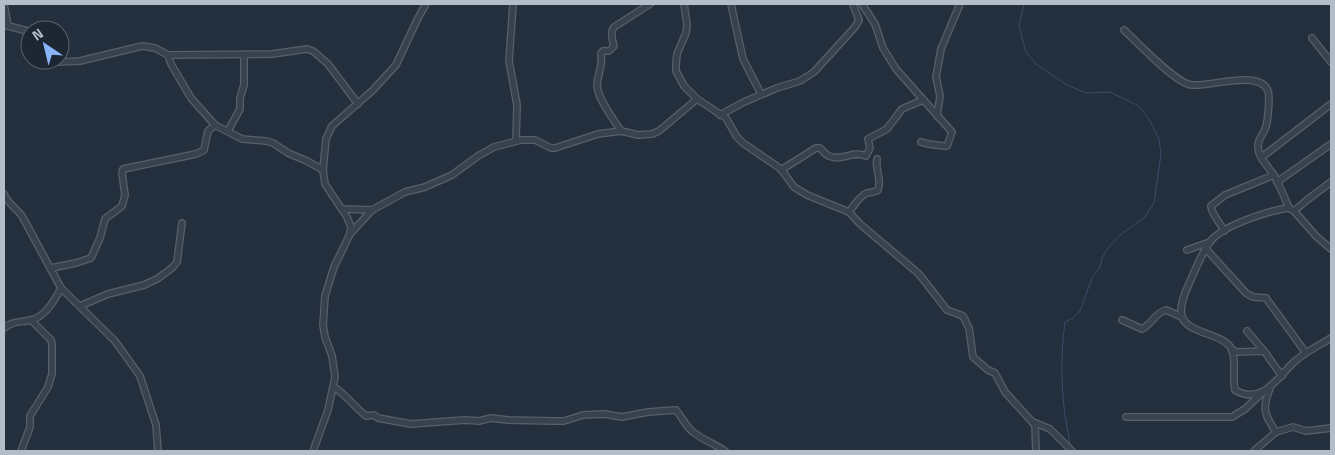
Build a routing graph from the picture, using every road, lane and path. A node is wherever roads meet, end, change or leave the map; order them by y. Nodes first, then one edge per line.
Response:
1 (4, 4) edge
2 (426, 4) edge
3 (513, 4) edge
4 (650, 4) edge
5 (684, 4) edge
6 (731, 4) edge
7 (853, 4) edge
8 (862, 4) edge
9 (960, 4) edge
10 (6, 25) edge
11 (20, 29) edge
12 (1124, 30) dead end
13 (1312, 38) dead end
14 (168, 55) junction
15 (245, 55) junction
16 (70, 61) edge
17 (1331, 62) edge
18 (762, 94) junction
19 (697, 99) junction
20 (922, 100) junction
21 (358, 104) junction
22 (1331, 104) edge
23 (720, 115) junction
24 (937, 116) junction
25 (215, 124) junction
26 (228, 131) junction
27 (621, 131) junction
28 (516, 141) junction
29 (921, 142) dead end
30 (1331, 144) edge
31 (1262, 157) junction
32 (877, 159) dead end
33 (323, 170) junction
34 (781, 170) junction
35 (1274, 175) junction
36 (1277, 182) junction
37 (1331, 182) edge
38 (4, 194) edge
39 (342, 209) junction
40 (372, 210) junction
41 (1292, 210) junction
42 (849, 212) junction
43 (182, 224) dead end
44 (1224, 231) junction
45 (350, 234) junction
46 (1210, 242) junction
47 (1206, 249) junction
48 (1331, 249) edge
49 (1187, 250) dead end
50 (51, 268) junction
51 (62, 288) junction
52 (80, 306) junction
53 (1182, 317) junction
54 (31, 320) junction
55 (1122, 320) dead end
56 (4, 328) edge
57 (1247, 331) dead end
58 (1331, 338) edge
59 (1232, 350) junction
60 (1264, 350) junction
61 (1306, 353) junction
62 (1282, 376) junction
63 (1271, 386) junction
64 (334, 387) junction
65 (1263, 392) junction
66 (1126, 417) dead end
67 (1033, 422) junction
68 (1331, 428) edge
69 (1276, 432) junction
70 (21, 451) edge
71 (158, 451) edge
72 (313, 451) edge
73 (725, 451) edge
74 (1036, 451) edge
75 (1072, 451) edge
76 (1254, 451) edge

1 - 10 street
2 - 21 street
3 - 28 street
4 - 27 street
5 - 19 street
6 - 18 street
7 - 18 street
8 - 20 street
9 - 24 street
10 - 11 street
12 - 31 street
13 - 17 street
14 - 15 street
14 - 16 street
14 - 25 street
15 - 21 street
15 - 26 street
18 - 23 street
19 - 23 street
19 - 27 street
20 - 24 street
20 - 34 street
21 - 33 street
22 - 31 street
23 - 34 street
24 - 29 street
25 - 26 street
25 - 50 street
26 - 33 street
27 - 28 street
28 - 40 street
30 - 36 street
31 - 35 street
32 - 42 street
33 - 39 street
34 - 42 street
35 - 36 street
35 - 44 street
36 - 41 street
37 - 41 street
38 - 50 street
39 - 40 street
39 - 45 street
40 - 45 street
41 - 44 street
41 - 48 street
42 - 67 street
43 - 52 street
44 - 46 street
45 - 64 street
46 - 47 street
46 - 49 street
47 - 53 street
47 - 61 street
50 - 51 street
51 - 52 street
51 - 54 street
52 - 71 street
53 - 55 street
53 - 59 street
54 - 56 street
54 - 70 street
57 - 60 street
58 - 61 street
59 - 60 street
59 - 65 street
60 - 62 street
61 - 62 street
62 - 63 street
63 - 65 street
63 - 69 street
64 - 72 street
64 - 73 street
65 - 66 street
67 - 74 street
67 - 75 street
68 - 69 street
69 - 76 street

